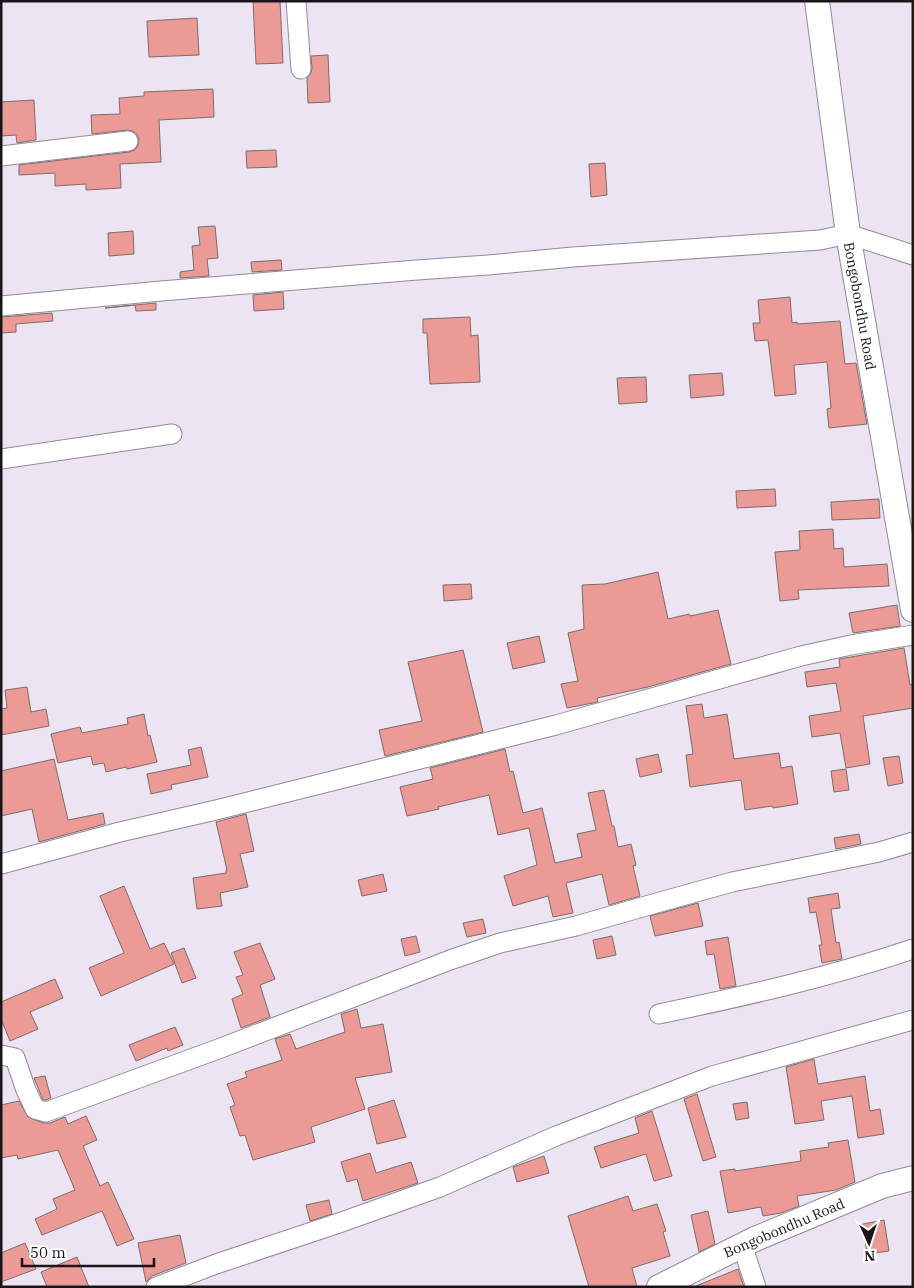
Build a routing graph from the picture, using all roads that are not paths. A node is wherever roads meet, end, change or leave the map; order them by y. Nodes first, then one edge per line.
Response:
1 (296, 1) edge
2 (817, 1) edge
3 (301, 68) dead end
4 (128, 141) dead end
5 (1, 156) edge
6 (848, 234) junction
7 (913, 255) edge
8 (1, 306) edge
9 (172, 434) dead end
10 (1, 459) edge
11 (912, 597) edge
12 (913, 635) edge
13 (913, 842) edge
14 (1, 864) edge
15 (913, 949) edge
16 (659, 1014) dead end
17 (913, 1020) edge
18 (1, 1054) edge
19 (913, 1178) edge
20 (742, 1244) junction
21 (156, 1287) edge
22 (659, 1287) edge
23 (756, 1287) edge

1 - 3 street
2 - 6 street, Bongobondhu Road
4 - 5 street
6 - 7 street
6 - 8 street
6 - 11 street, Bongobondhu Road
9 - 10 street
12 - 14 street
13 - 18 street
15 - 16 street
17 - 21 street
19 - 20 street, Bongobondhu Road
20 - 22 street, Bongobondhu Road
20 - 23 street

